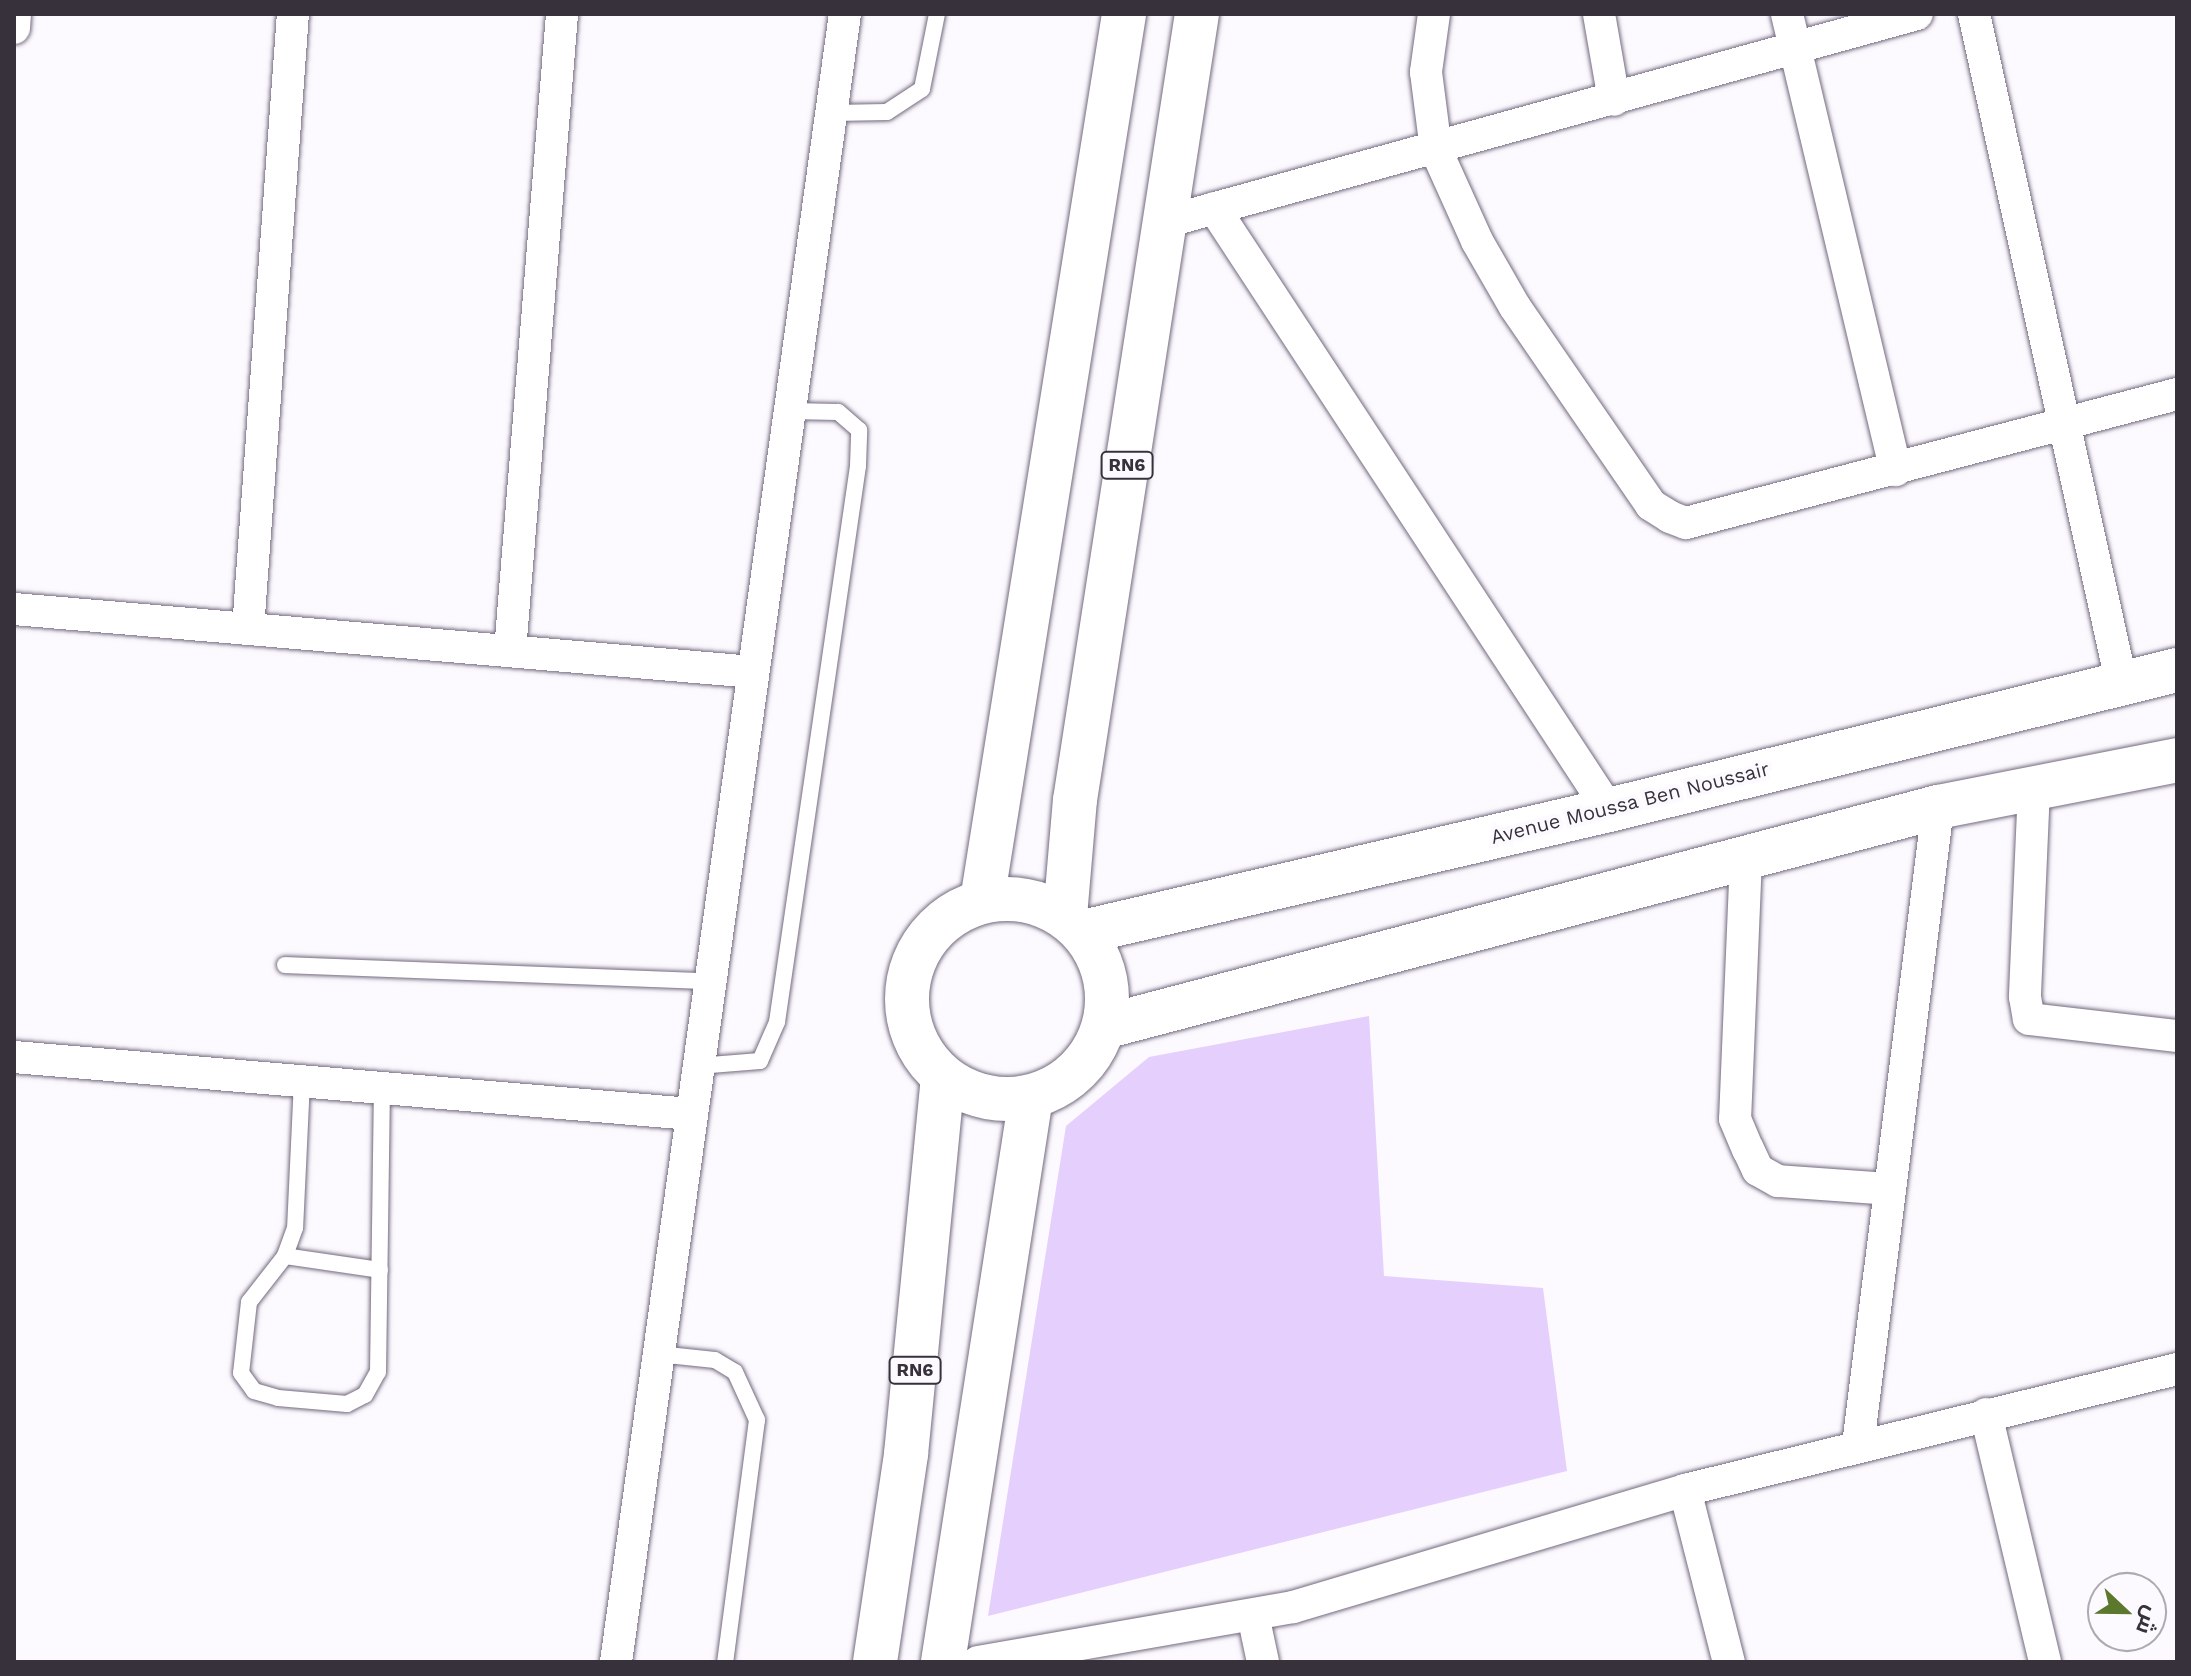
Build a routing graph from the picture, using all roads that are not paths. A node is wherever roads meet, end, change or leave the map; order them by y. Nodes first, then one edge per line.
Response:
1 (15, 14) edge
2 (293, 14) edge
3 (562, 14) edge
4 (845, 14) edge
5 (937, 14) edge
6 (1124, 14) edge
7 (1197, 14) edge
8 (1434, 14) edge
9 (1599, 14) edge
10 (1787, 14) edge
11 (1917, 14) edge
12 (1974, 14) edge
13 (14, 28) edge
14 (1795, 49) junction
15 (1614, 100) junction
16 (833, 113) junction
17 (1436, 150) junction
18 (1214, 208) junction
19 (1165, 222) junction
20 (2177, 394) edge
21 (790, 411) junction
22 (2064, 427) junction
23 (1896, 470) junction
24 (14, 609) edge
25 (248, 629) junction
26 (510, 651) junction
27 (2177, 670) edge
28 (753, 672) junction
29 (2121, 681) junction
30 (2177, 760) edge
31 (2034, 788) junction
32 (1938, 807) junction
33 (1609, 810) junction
34 (1746, 858) junction
35 (982, 901) junction
36 (1074, 924) junction
37 (285, 965) dead end
38 (710, 981) junction
39 (1104, 1027) junction
40 (2177, 1036) edge
41 (14, 1057) edge
42 (698, 1066) junction
43 (943, 1077) junction
44 (302, 1081) junction
45 (382, 1088) junction
46 (1031, 1097) junction
47 (692, 1114) junction
48 (1890, 1189) junction
49 (285, 1256) junction
50 (380, 1270) junction
51 (658, 1354) junction
52 (2177, 1369) edge
53 (1986, 1414) junction
54 (1858, 1445) junction
55 (1685, 1490) junction
56 (1253, 1615) junction
57 (616, 1662) edge
58 (725, 1662) edge
59 (875, 1662) edge
60 (943, 1662) edge
61 (978, 1662) edge
62 (1263, 1662) edge
63 (1729, 1662) edge
64 (2045, 1662) edge

1 - 13 street
2 - 25 street
3 - 26 street
4 - 16 street
5 - 16 lane
6 - 35 main road
7 - 19 main road, RN6
8 - 17 street
9 - 15 street
10 - 14 street
11 - 14 street
12 - 22 street
14 - 15 street
14 - 23 street
15 - 17 street
16 - 21 street
17 - 18 street
17 - 23 street
18 - 19 street
18 - 33 street
19 - 36 main road, RN6
20 - 22 street
21 - 28 street
21 - 42 lane
22 - 23 street
22 - 29 street
24 - 25 street
25 - 26 street
26 - 28 street
27 - 29 main road, Avenue Moussa Ben Noussair
28 - 38 street
29 - 33 main road, Avenue Moussa Ben Noussair
30 - 31 main road
31 - 32 main road
31 - 40 street
32 - 34 main road
32 - 48 street
33 - 36 main road, Avenue Moussa Ben Noussair
34 - 39 main road
34 - 48 street
35 - 36 main road
35 - 43 main road
36 - 39 main road
37 - 38 lane
38 - 42 street
39 - 46 main road
41 - 44 street
42 - 47 street
43 - 46 main road
43 - 59 main road, RN6
44 - 45 street
44 - 49 lane
45 - 47 street
45 - 50 lane
46 - 60 main road
47 - 51 street
48 - 54 street
49 - 50 lane
49 - 50 lane
51 - 57 street
51 - 58 lane
52 - 53 street
53 - 54 street
53 - 64 street
54 - 55 street
55 - 56 street
55 - 63 street
56 - 61 street
56 - 62 street

